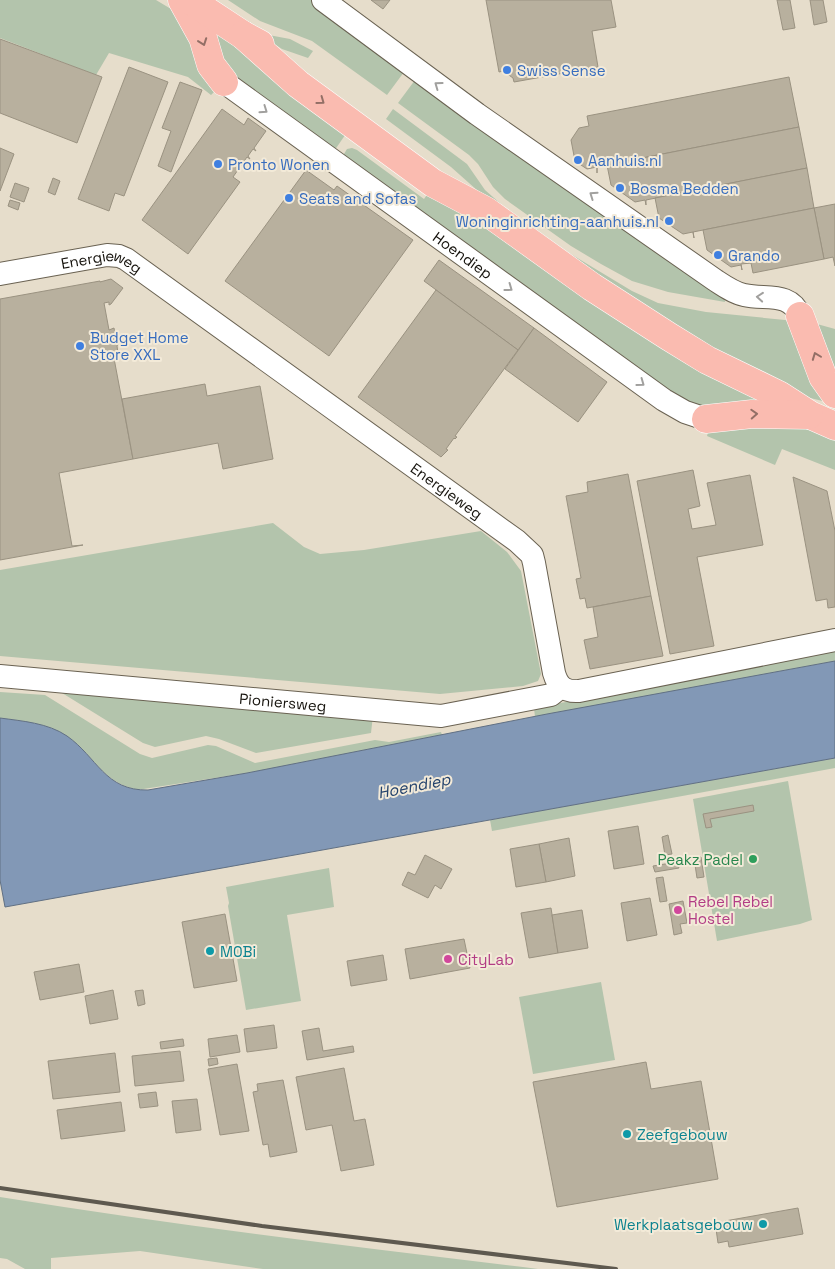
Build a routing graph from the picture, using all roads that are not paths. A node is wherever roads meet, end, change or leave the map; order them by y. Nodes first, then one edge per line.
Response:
1 (182, 0) edge
2 (190, 0) edge
3 (323, 0) edge
4 (224, 82) joint
5 (0, 274) edge
6 (800, 316) joint
7 (835, 394) edge
8 (823, 412) edge
9 (706, 418) joint
10 (835, 426) edge
11 (835, 640) edge
12 (0, 676) edge
13 (561, 687) junction

1 -> 4 main road
2 - 8 main road
6 -> 3 street
4 -> 9 street, Hoendiep
5 - 13 street, Energieweg
7 -> 6 main road
9 -> 8 main road
8 - 10 main road
11 - 13 street
12 - 13 street, Pioniersweg

